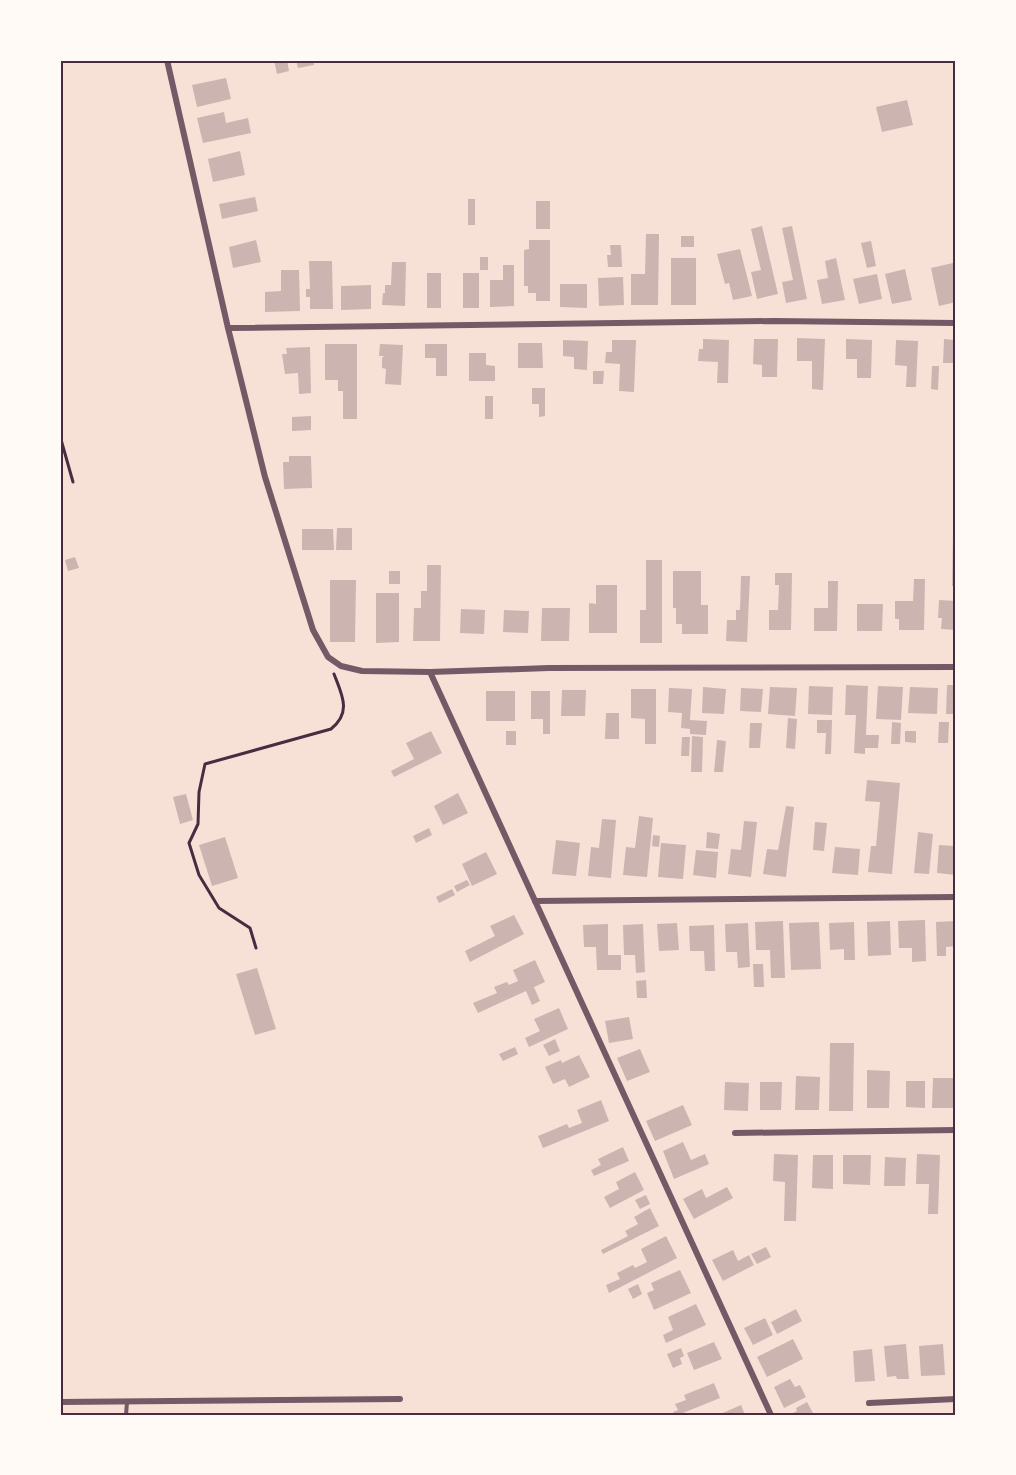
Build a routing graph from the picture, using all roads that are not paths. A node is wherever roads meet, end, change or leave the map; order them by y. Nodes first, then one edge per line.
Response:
1 (167, 60) edge
2 (956, 323) edge
3 (228, 328) junction
4 (956, 667) edge
5 (430, 672) junction
6 (956, 897) edge
7 (535, 901) junction
8 (956, 1130) edge
9 (735, 1133) dead end
10 (956, 1399) edge
11 (400, 1400) dead end
12 (60, 1402) edge
13 (127, 1402) junction
14 (869, 1403) dead end
15 (126, 1415) edge
16 (771, 1415) edge

1 - 3 street
2 - 3 street
3 - 5 street
4 - 5 street
5 - 7 street
6 - 7 street
7 - 16 street
8 - 9 street
10 - 14 street
11 - 13 street
12 - 13 street
13 - 15 lane

